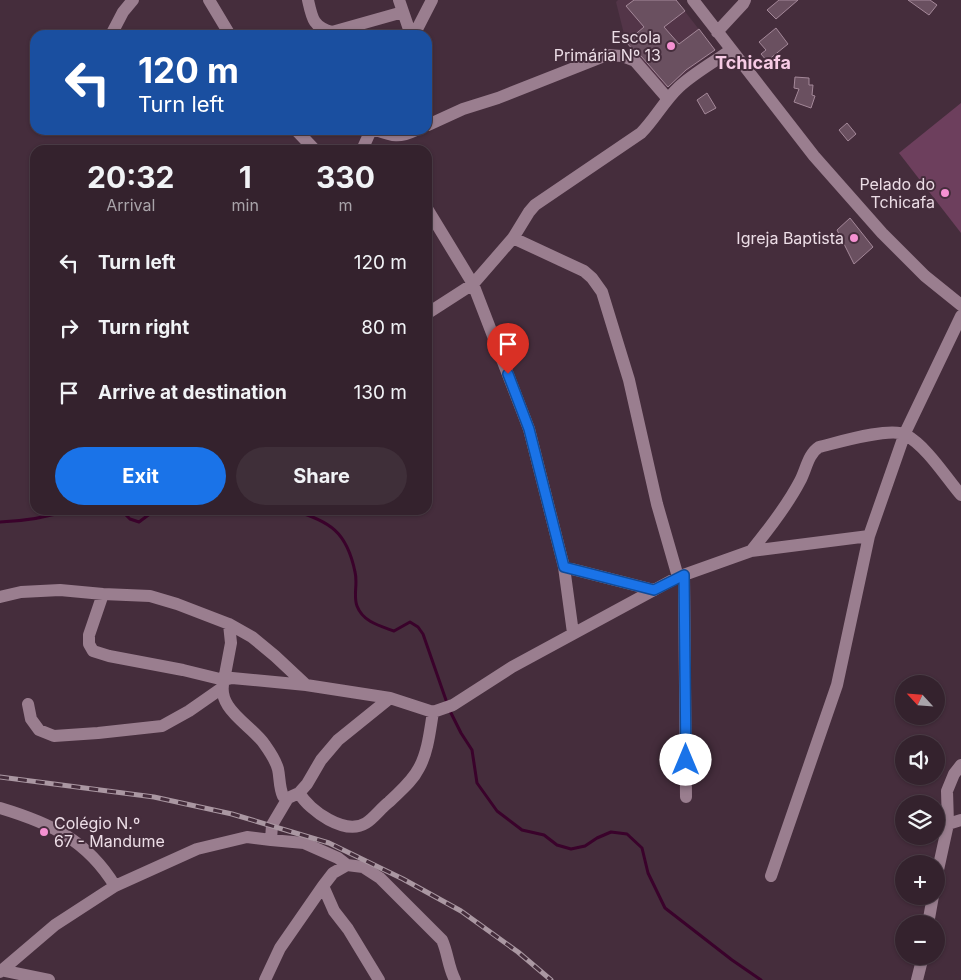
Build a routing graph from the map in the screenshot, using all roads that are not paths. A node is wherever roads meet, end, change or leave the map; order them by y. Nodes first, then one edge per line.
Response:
1 (133, 0) edge
2 (209, 0) edge
3 (308, 0) edge
4 (432, 0) edge
5 (693, 0) edge
6 (746, 1) edge
7 (401, 6) edge
8 (114, 30) edge
9 (227, 30) edge
10 (325, 30) edge
11 (337, 30) edge
12 (410, 30) edge
13 (415, 30) edge
14 (717, 32) junction
15 (730, 50) junction
16 (668, 99) junction
17 (432, 123) edge
18 (301, 135) edge
19 (389, 135) edge
20 (406, 135) edge
21 (310, 145) edge
22 (432, 216) edge
23 (512, 238) junction
24 (474, 284) junction
25 (961, 305) edge
26 (432, 310) edge
27 (961, 316) edge
28 (905, 433) junction
29 (961, 495) edge
30 (869, 536) junction
31 (751, 551) junction
32 (564, 567) junction
33 (681, 576) junction
34 (654, 590) junction
35 (103, 594) junction
36 (0, 597) edge
37 (229, 624) junction
38 (573, 633) junction
39 (223, 684) junction
40 (306, 685) junction
41 (390, 698) junction
42 (28, 704) dead end
43 (437, 711) junction
44 (961, 765) edge
45 (293, 796) junction
46 (686, 797) dead end
47 (0, 808) edge
48 (961, 820) edge
49 (948, 824) junction
50 (271, 840) junction
51 (941, 855) edge
52 (347, 865) junction
53 (771, 876) dead end
54 (115, 886) junction
55 (323, 886) junction
56 (921, 965) edge
57 (1, 971) edge
58 (50, 980) edge
59 (265, 980) edge
60 (379, 980) edge
61 (455, 980) edge
62 (917, 980) edge

1 - 8 street
2 - 9 street
3 - 10 street
4 - 13 street
5 - 14 street
6 - 14 street
7 - 11 street
7 - 12 street
14 - 15 street
15 - 16 street
15 - 25 street
16 - 17 street
16 - 23 street
18 - 21 street
19 - 20 street
22 - 24 street
23 - 24 street
23 - 33 street
24 - 26 street
24 - 32 street
27 - 28 street
28 - 29 street
28 - 30 street
28 - 31 street
30 - 31 street
30 - 53 street
31 - 33 street
32 - 34 street
32 - 38 street
33 - 34 street
33 - 46 street
34 - 38 street
35 - 36 street
35 - 37 street
35 - 39 street
37 - 39 street
37 - 40 street
38 - 43 street
39 - 40 street
39 - 42 street
39 - 45 street
40 - 41 street
41 - 43 street
41 - 45 street
43 - 45 street
44 - 49 street
45 - 50 street
47 - 54 street
48 - 49 street
49 - 51 street
50 - 52 street
50 - 54 street
52 - 55 street
52 - 61 street
54 - 57 street
55 - 59 street
55 - 60 street
56 - 62 street
57 - 58 street

